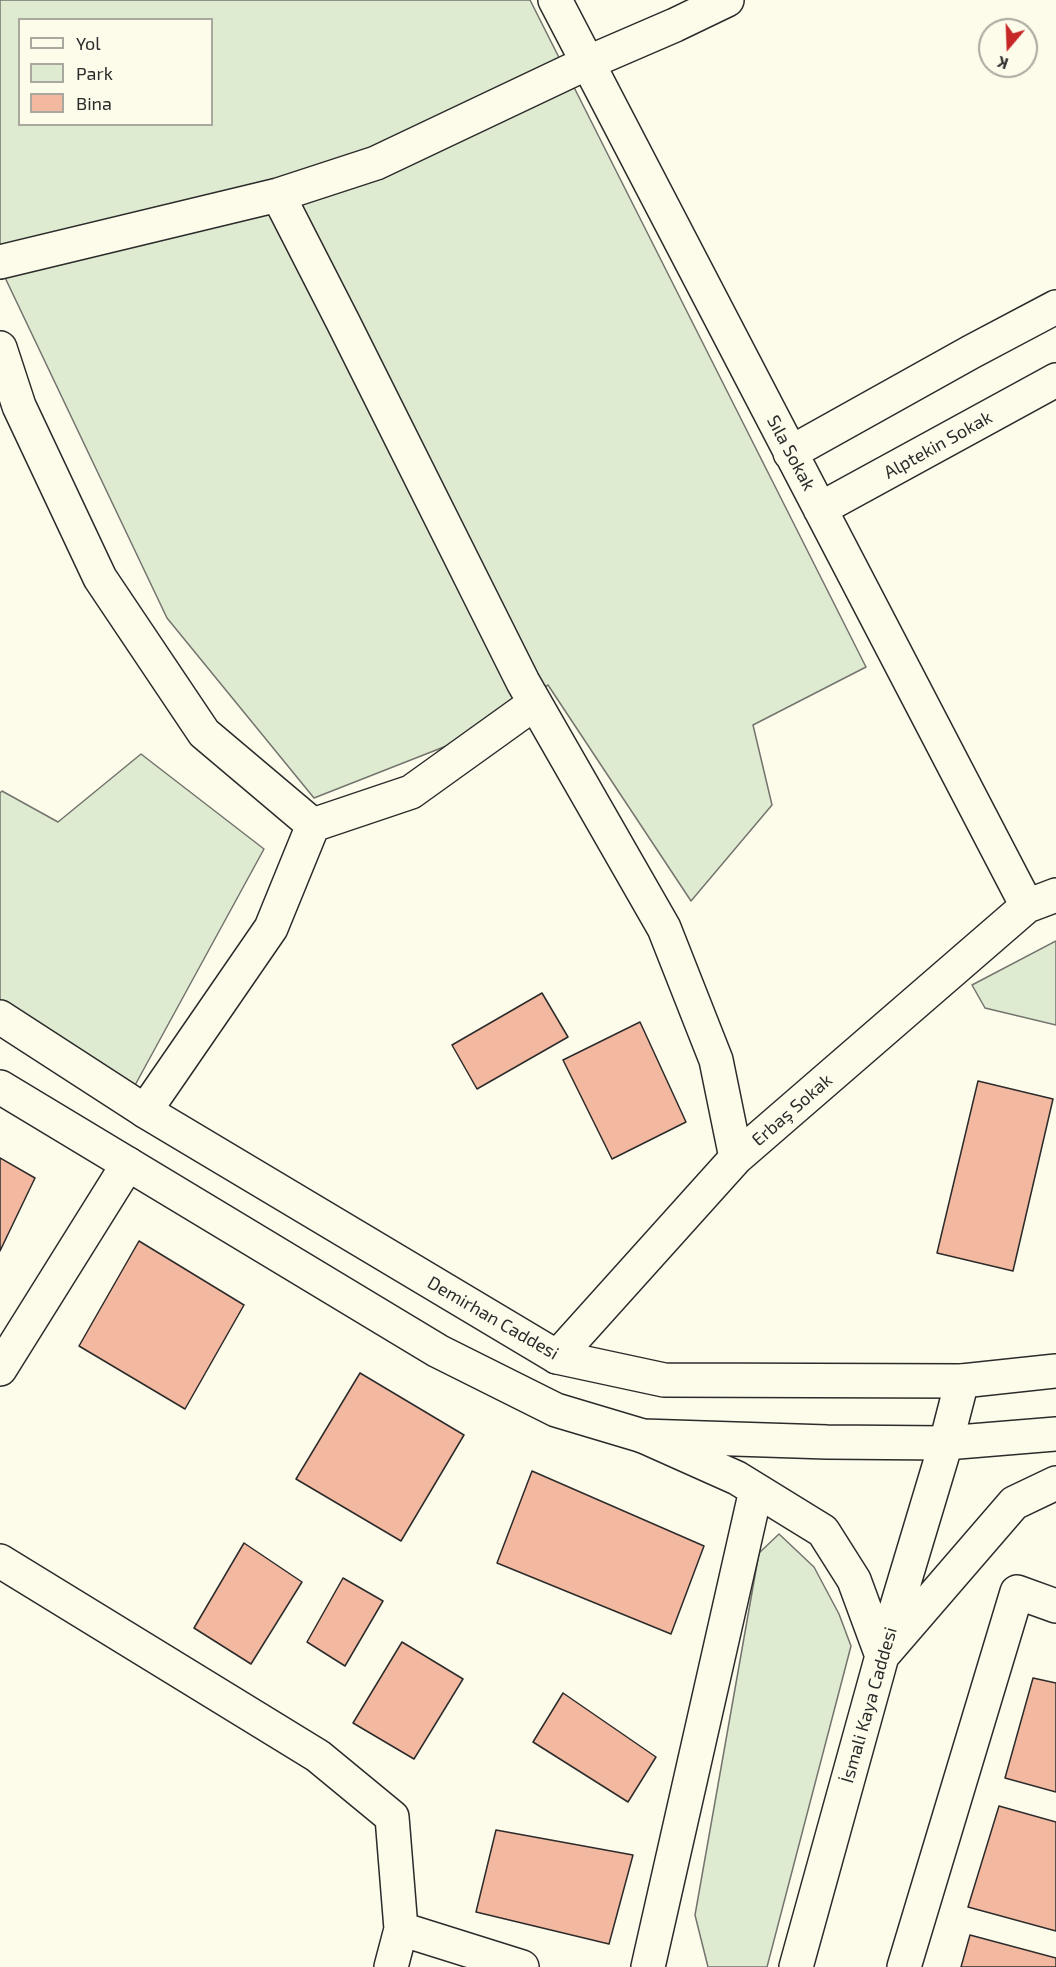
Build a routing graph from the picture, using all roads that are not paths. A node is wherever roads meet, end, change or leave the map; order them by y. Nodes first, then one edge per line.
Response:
1 (555, 0) edge
2 (727, 0) edge
3 (587, 63) junction
4 (278, 195) junction
5 (0, 262) edge
6 (1056, 308) edge
7 (0, 348) edge
8 (1056, 380) edge
9 (790, 453) junction
10 (820, 509) junction
11 (536, 704) junction
12 (313, 825) junction
13 (1041, 901) edge
14 (0, 1017) edge
15 (0, 1088) edge
16 (145, 1112) junction
17 (736, 1158) junction
18 (128, 1164) junction
19 (557, 1357) junction
20 (0, 1369) edge
21 (1056, 1371) edge
22 (962, 1381) junction
23 (1056, 1434) edge
24 (643, 1436) junction
25 (946, 1443) junction
26 (1056, 1483) edge
27 (756, 1490) junction
28 (0, 1561) edge
29 (1056, 1606) edge
30 (882, 1656) junction
31 (401, 1929) junction
32 (392, 1967) edge
33 (522, 1967) edge
34 (648, 1967) edge
35 (796, 1967) edge
36 (904, 1967) edge

1 - 3 street, Sıla Sokak
2 - 3 street
3 - 4 street
3 - 9 street, Sıla Sokak
4 - 5 street
4 - 11 street
6 - 9 street
7 - 12 street
8 - 10 street, Alptekin Sokak
9 - 10 street, Sıla Sokak
10 - 13 street, Sıla Sokak
11 - 12 street
11 - 17 street
12 - 16 street
13 - 17 street, Erbaş Sokak
14 - 16 street, Demirhan Caddesi
15 - 18 street
16 - 19 street, Demirhan Caddesi
17 - 19 street, Erbaş Sokak
18 - 20 street
18 - 24 street
19 - 22 street, Demirhan Caddesi
21 - 22 street, Demirhan Caddesi
22 - 25 street, İsmali Kaya Caddesi
23 - 25 street
24 - 25 street
24 - 27 street
25 - 30 street, İsmali Kaya Caddesi
26 - 30 street
27 - 30 street
27 - 34 street
28 - 31 street
29 - 36 street
30 - 35 street, İsmali Kaya Caddesi
31 - 32 street
31 - 33 street

